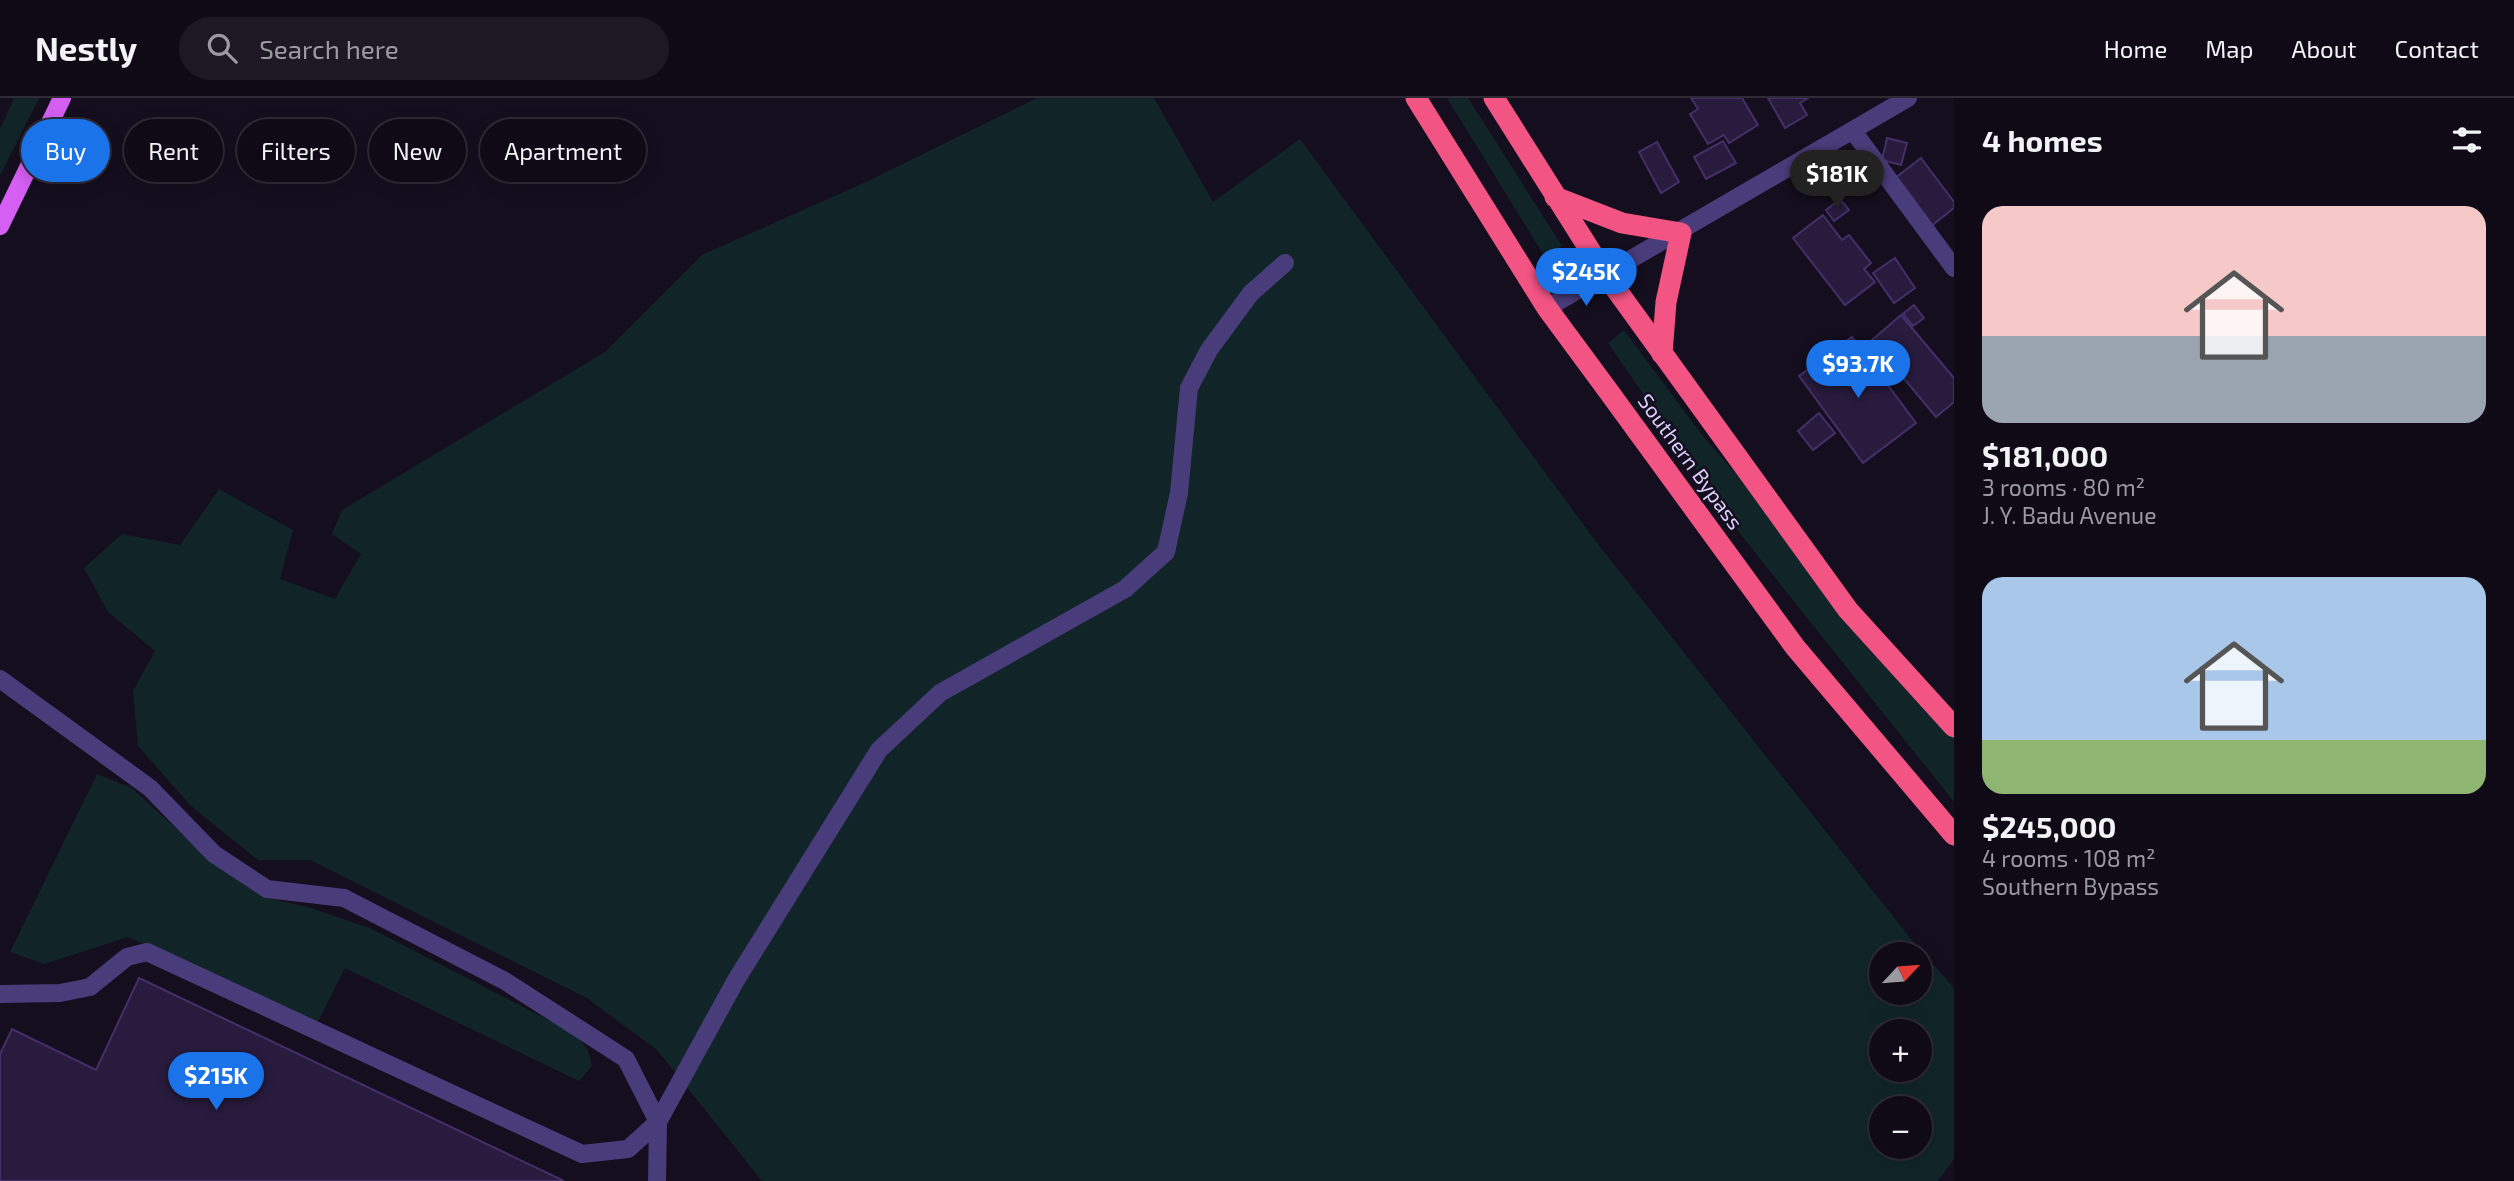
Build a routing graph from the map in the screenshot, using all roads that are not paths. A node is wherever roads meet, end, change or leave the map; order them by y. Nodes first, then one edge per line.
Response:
1 (62, 98) edge
2 (1416, 98) edge
3 (1494, 98) edge
4 (1908, 98) edge
5 (1853, 131) junction
6 (1555, 197) junction
7 (0, 226) edge
8 (1681, 233) junction
9 (1284, 263) dead end
10 (1954, 268) edge
11 (1605, 274) junction
12 (1548, 308) junction
13 (1661, 354) junction
14 (0, 679) edge
15 (1954, 727) edge
16 (1954, 835) edge
17 (0, 994) edge
18 (658, 1122) junction
19 (657, 1181) edge

1 - 7 main road
2 - 12 highway, Southern Bypass
3 - 6 highway, Southern Bypass
4 - 5 street
5 - 8 street
5 - 10 street
6 - 8 highway
6 - 11 highway, Southern Bypass
8 - 11 street
8 - 13 highway
9 - 18 street
11 - 12 street
11 - 13 highway, Southern Bypass
12 - 16 highway, Southern Bypass
13 - 15 highway, Southern Bypass
14 - 18 street
17 - 18 street
18 - 19 street

